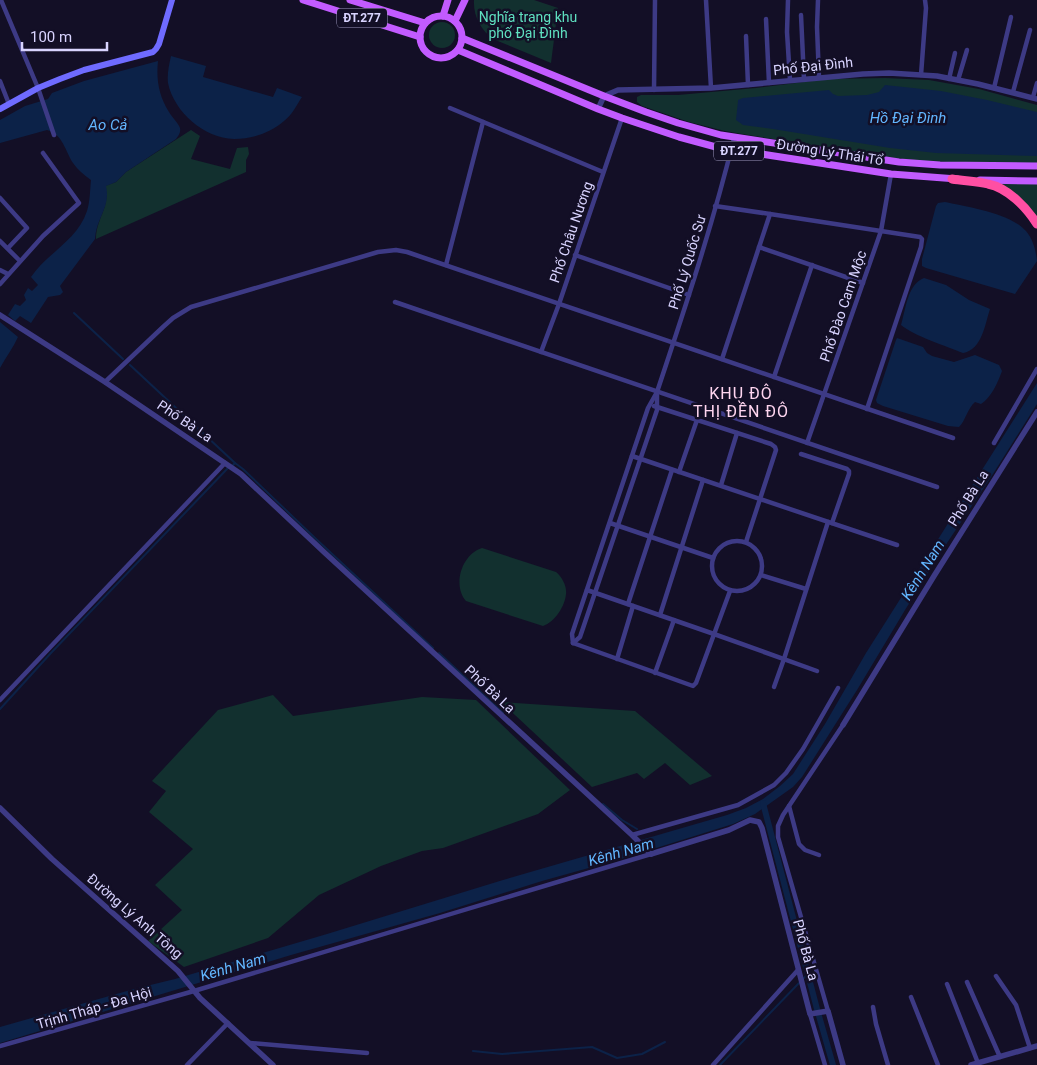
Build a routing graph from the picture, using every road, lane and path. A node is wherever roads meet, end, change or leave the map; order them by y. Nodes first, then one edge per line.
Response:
1 (1, 0) edge
2 (172, 0) edge
3 (303, 0) edge
4 (350, 0) edge
5 (448, 0) edge
6 (465, 0) edge
7 (655, 0) edge
8 (706, 0) edge
9 (788, 0) edge
10 (818, 0) edge
11 (925, 0) edge
12 (801, 15) dead end
13 (443, 16) junction
14 (1011, 17) dead end
15 (766, 19) dead end
16 (455, 21) junction
17 (426, 23) junction
18 (1030, 30) dead end
19 (420, 36) junction
20 (746, 36) dead end
21 (462, 38) junction
22 (458, 50) junction
23 (967, 50) dead end
24 (955, 53) dead end
25 (921, 75) junction
26 (820, 78) junction
27 (804, 79) junction
28 (949, 79) junction
29 (0, 80) edge
30 (790, 80) junction
31 (958, 80) junction
32 (1037, 82) edge
33 (769, 83) junction
34 (748, 85) junction
35 (38, 88) junction
36 (711, 88) junction
37 (994, 88) junction
38 (654, 90) junction
39 (1013, 92) junction
40 (604, 96) junction
41 (1035, 98) edge
42 (9, 104) junction
43 (450, 108) dead end
44 (0, 109) edge
45 (598, 109) junction
46 (622, 118) junction
47 (483, 122) junction
48 (54, 135) dead end
49 (734, 138) junction
50 (731, 150) junction
51 (43, 153) dead end
52 (1037, 166) edge
53 (603, 172) junction
54 (891, 174) junction
55 (952, 179) junction
56 (1037, 181) edge
57 (0, 198) edge
58 (715, 206) junction
59 (770, 214) junction
60 (1037, 224) edge
61 (881, 231) junction
62 (0, 241) edge
63 (759, 247) junction
64 (8, 248) junction
65 (575, 255) junction
66 (20, 261) junction
67 (446, 265) junction
68 (812, 265) junction
69 (0, 270) edge
70 (8, 274) junction
71 (863, 283) junction
72 (0, 284) edge
73 (689, 295) junction
74 (395, 302) dead end
75 (559, 304) junction
76 (0, 315) edge
77 (674, 343) junction
78 (541, 352) junction
79 (722, 359) junction
80 (1037, 369) edge
81 (774, 377) junction
82 (105, 382) junction
83 (657, 392) junction
84 (824, 394) junction
85 (651, 404) junction
86 (657, 406) junction
87 (867, 409) junction
88 (1037, 412) edge
89 (697, 420) junction
90 (737, 433) junction
91 (953, 438) dead end
92 (807, 443) junction
93 (994, 443) dead end
94 (801, 454) dead end
95 (632, 456) junction
96 (640, 459) junction
97 (225, 463) junction
98 (672, 470) junction
99 (679, 472) junction
100 (703, 480) junction
101 (721, 486) junction
102 (937, 487) dead end
103 (760, 498) junction
104 (610, 523) junction
105 (830, 523) junction
106 (618, 525) junction
107 (650, 536) junction
108 (746, 542) junction
109 (897, 545) dead end
110 (681, 547) junction
111 (713, 558) junction
112 (761, 575) junction
113 (806, 589) junction
114 (587, 590) junction
115 (730, 591) junction
116 (595, 593) junction
117 (628, 604) junction
118 (633, 606) junction
119 (660, 615) junction
120 (674, 620) junction
121 (714, 634) junction
122 (573, 643) junction
123 (617, 659) junction
124 (784, 659) junction
125 (817, 671) dead end
126 (656, 673) junction
127 (774, 687) dead end
128 (838, 688) dead end
129 (0, 700) edge
130 (843, 725) joint
131 (789, 806) junction
132 (0, 808) edge
133 (632, 835) junction
134 (651, 854) junction
135 (819, 856) dead end
136 (799, 973) junction
137 (996, 976) dead end
138 (967, 982) dead end
139 (947, 984) dead end
140 (193, 990) junction
141 (911, 997) dead end
142 (874, 1007) dead end
143 (828, 1010) junction
144 (810, 1014) junction
145 (228, 1023) junction
146 (250, 1043) junction
147 (0, 1046) edge
148 (1037, 1046) edge
149 (1030, 1048) junction
150 (367, 1053) dead end
151 (1000, 1057) junction
152 (978, 1063) junction
153 (188, 1065) edge
154 (273, 1065) edge
155 (713, 1065) edge
156 (825, 1065) edge
157 (843, 1065) edge
158 (888, 1065) edge
159 (938, 1065) edge
160 (971, 1065) edge

1 - 35 street
2 - 35 main road
3 - 19 main road, ĐT.277
4 - 17 main road, ĐT.277
5 - 13 main road
6 - 16 main road
7 - 38 street
8 - 36 street
9 - 30 street
10 - 26 street
11 - 25 street
12 - 27 street
13 - 16 main road
13 - 17 main road
14 - 37 street
15 - 33 street
16 - 21 main road
17 - 19 main road
18 - 39 street
19 - 22 main road
20 - 34 street
21 - 22 main road
21 - 40 main road, Đường Lý Thái Tổ / ĐT.277
22 - 45 main road, Đường Lý Thái Tổ / ĐT.277
23 - 31 street
24 - 28 street
25 - 26 street, Phố Đại Đình
25 - 28 street, Phố Đại Đình
26 - 27 street, Phố Đại Đình
27 - 30 street, Phố Đại Đình
28 - 31 street, Phố Đại Đình
29 - 42 street
30 - 33 street, Phố Đại Đình
31 - 37 street, Phố Đại Đình
32 - 41 street
33 - 34 street, Phố Đại Đình
34 - 36 street, Phố Đại Đình
35 - 42 main road
35 - 48 street
36 - 38 street, Phố Đại Đình
37 - 39 street, Phố Đại Đình
38 - 40 street, Phố Đại Đình
39 - 41 street, Phố Đại Đình
40 - 45 street
40 - 49 main road, Đường Lý Thái Tổ / ĐT.277
42 - 44 main road
43 - 47 street
45 - 46 main road, Đường Lý Thái Tổ / ĐT.277
46 - 50 main road, Đường Lý Thái Tổ / ĐT.277
46 - 53 street, Phố Châu Nương
47 - 53 street
47 - 67 street
49 - 50 street, Phố Lý Quốc Sư
49 - 52 main road, Đường Lý Thái Tổ / ĐT.277
50 - 54 main road, Đường Lý Thái Tổ / ĐT.277
50 - 58 street, Phố Lý Quốc Sư
51 - 66 street
53 - 65 street, Phố Châu Nương
54 - 55 main road, Đường Lý Thái Tổ / ĐT.277
54 - 61 street, Phố Đào Cam Mộc
55 - 56 main road, Đường Lý Thái Tổ / ĐT.277
55 - 60 highway
57 - 64 street
58 - 59 street
58 - 73 street, Phố Lý Quốc Sư
59 - 61 street
59 - 63 street
61 - 71 street, Phố Đào Cam Mộc
61 - 87 street
62 - 64 street
63 - 68 street
63 - 79 street
64 - 66 street
65 - 73 street
65 - 75 street, Phố Châu Nương
66 - 70 street
67 - 75 street
67 - 82 street
68 - 71 street
68 - 81 street
69 - 70 street
70 - 72 street
71 - 84 street, Phố Đào Cam Mộc
73 - 77 street, Phố Lý Quốc Sư
74 - 78 street
75 - 77 street
75 - 78 street, Phố Châu Nương
76 - 82 street, Phố Bà La
77 - 79 street
77 - 83 street, Phố Lý Quốc Sư
78 - 83 street
79 - 81 street
80 - 93 street
81 - 84 street
82 - 97 street, Phố Bà La
83 - 85 street
83 - 86 street
83 - 92 street
84 - 87 street
84 - 92 street, Phố Đào Cam Mộc
85 - 86 street
85 - 95 street
86 - 89 street
86 - 96 street
87 - 91 street
88 - 130 street, Phố Bà La
89 - 90 street
89 - 99 street
90 - 101 street
90 - 103 street
92 - 102 street
94 - 105 street
95 - 96 street
95 - 104 street
96 - 98 street
96 - 106 street
97 - 129 street
97 - 133 street, Phố Bà La
98 - 99 street
98 - 107 street
99 - 100 street
100 - 101 street
100 - 110 street
101 - 103 street
103 - 105 street
103 - 108 street
104 - 106 street
104 - 114 street
105 - 109 street
105 - 113 street
106 - 107 street
106 - 116 street
107 - 110 street
107 - 117 street
108 - 111 street
108 - 112 street
110 - 111 street
110 - 119 street
111 - 115 street
112 - 113 street
112 - 115 street
113 - 124 street
114 - 116 street
114 - 122 street
115 - 121 street
116 - 117 street
116 - 122 street
117 - 118 street
118 - 119 street
118 - 123 street
119 - 120 street
120 - 121 street
120 - 126 street
121 - 124 street
121 - 126 street
122 - 123 street
123 - 126 street
124 - 125 street
124 - 127 street
128 - 133 street
130 - 131 street
131 - 135 street
131 - 143 street
132 - 140 street, Đường Lý Anh Tông
133 - 134 street, Phố Bà La
134 - 136 street, Phố Bà La
134 - 140 street, Trịnh Tháp - Đa Hội
136 - 144 street, Phố Bà La
136 - 155 street
137 - 149 street
138 - 151 street
139 - 152 street
140 - 145 street, Đường Lý Anh Tông
140 - 147 street, Trịnh Tháp - Đa Hội
141 - 159 street
142 - 158 street
143 - 144 street
143 - 157 street
144 - 156 street
145 - 146 street, Đường Lý Anh Tông
145 - 153 street
146 - 150 street
146 - 154 street, Đường Lý Anh Tông
148 - 149 street
149 - 151 street
151 - 152 street
152 - 160 street

